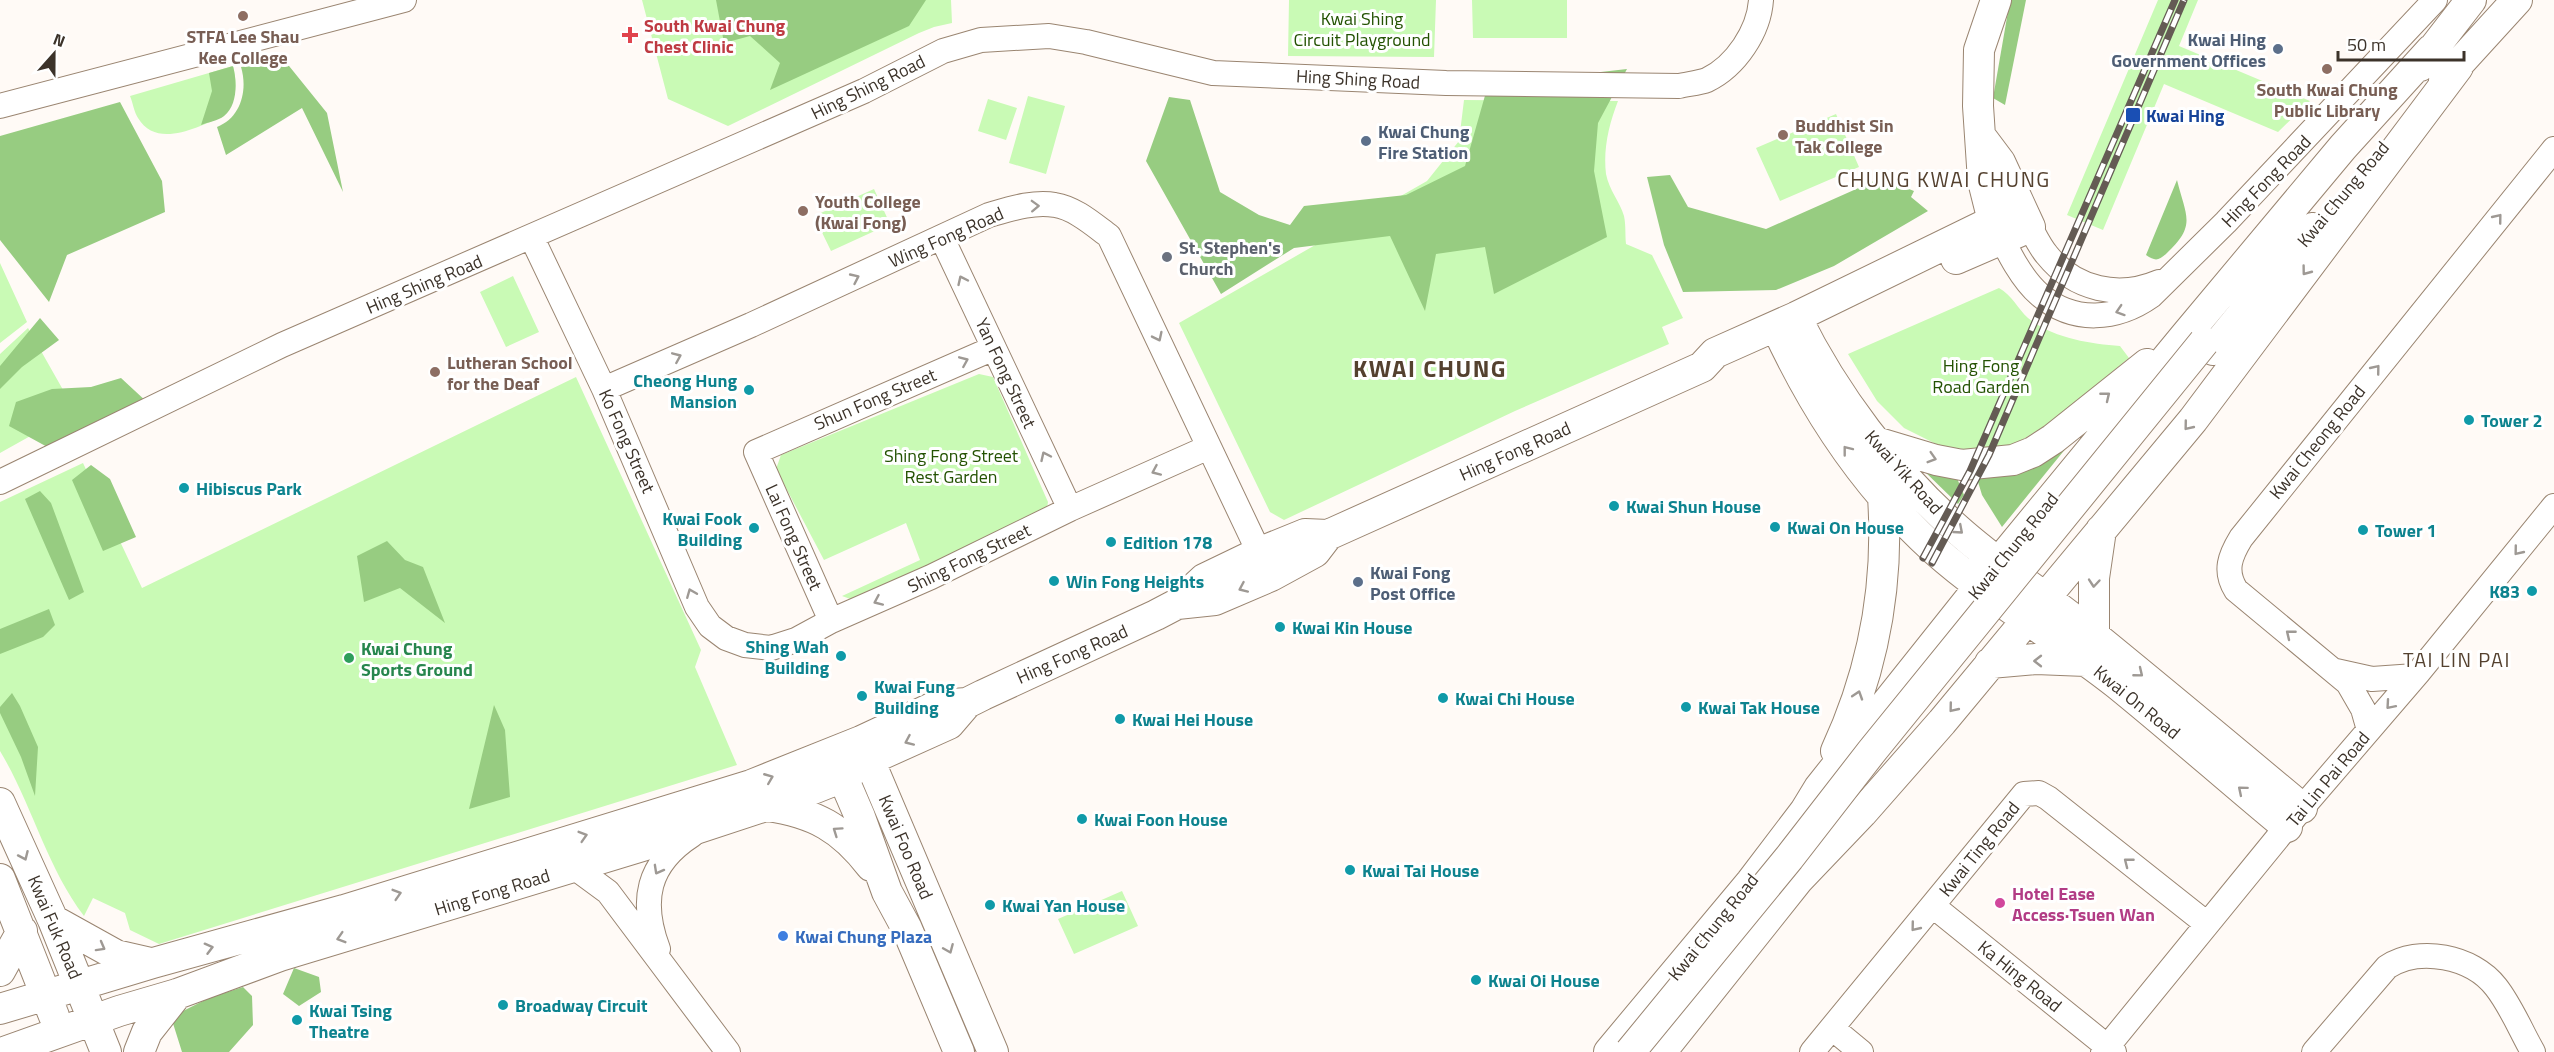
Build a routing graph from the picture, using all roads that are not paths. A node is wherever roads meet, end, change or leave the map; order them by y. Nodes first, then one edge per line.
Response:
1 (404, 0) edge
2 (1761, 0) edge
3 (1996, 0) edge
4 (2435, 0) edge
5 (2471, 0) edge
6 (2517, 0) edge
7 (2458, 67) junction
8 (0, 106) edge
9 (1982, 138) junction
10 (2554, 149) edge
11 (2025, 218) junction
12 (1998, 230) junction
13 (532, 238) junction
14 (942, 238) junction
15 (2167, 279) junction
16 (1790, 330) junction
17 (2201, 343) junction
18 (994, 348) junction
19 (604, 389) junction
20 (1876, 442) junction
21 (1209, 447) junction
22 (756, 452) joint
23 (0, 482) edge
24 (1883, 497) junction
25 (2554, 506) edge
26 (1070, 509) junction
27 (2101, 530) junction
28 (1999, 562) junction
29 (1264, 564) junction
30 (1980, 586) junction
31 (2036, 608) junction
32 (831, 621) junction
33 (726, 638) joint
34 (2090, 649) junction
35 (1990, 663) junction
36 (2336, 671) junction
37 (2415, 676) junction
38 (2369, 730) junction
39 (865, 750) junction
40 (838, 765) junction
41 (1819, 788) junction
42 (0, 803) edge
43 (767, 806) junction
44 (2294, 818) junction
45 (718, 822) junction
46 (574, 867) junction
47 (0, 879) edge
48 (887, 892) junction
49 (1933, 906) junction
50 (53, 920) junction
51 (2207, 924) junction
52 (22, 931) junction
53 (153, 963) junction
54 (0, 970) edge
55 (667, 971) junction
56 (80, 986) junction
57 (177, 994) junction
58 (47, 996) junction
59 (0, 1009) edge
60 (94, 1021) junction
61 (1832, 1028) junction
62 (64, 1042) edge
63 (991, 1049) edge
64 (2108, 1050) edge
65 (4, 1052) edge
66 (106, 1052) edge
67 (139, 1052) edge
68 (728, 1052) edge
69 (959, 1052) edge
70 (1609, 1052) edge
71 (1630, 1052) edge
72 (1642, 1052) edge
73 (1661, 1052) edge
74 (1812, 1052) edge
75 (1862, 1052) edge
76 (2314, 1052) edge
77 (2533, 1052) edge

1 - 8 street
2 - 13 street, Hing Shing Road
3 - 9 main road
4 - 15 street, Hing Fong Road
5 - 17 main road, Kwai Chung Road
6 - 7 main road, Kwai Chung Road
7 - 17 main road, Kwai Chung Road
7 -> 27 main road, Kwai Chung Road
9 - 11 main road
9 - 12 main road
36 -> 10 street, Kwai Cheong Road
11 - 12 main road, Hing Fong Road
11 - 15 street, Hing Fong Road
15 -> 12 street, Hing Fong Road
12 - 16 main road, Hing Fong Road
13 - 19 street, Ko Fong Street
13 - 23 street, Hing Shing Road
18 -> 14 street, Yan Fong Street
19 -> 14 street, Wing Fong Road
14 -> 21 street, Wing Fong Road
16 - 20 main road, Kwai Yik Road
24 -> 16 main road, Kwai Yik Road
16 - 29 main road, Hing Fong Road
20 -> 17 main road
17 - 28 main road, Kwai Chung Road
17 - 71 main road, Kwai Chung Road, bridge
17 - 72 main road, Kwai Chung Road
22 -> 18 street, Shun Fong Street
26 -> 18 street, Yan Fong Street
33 -> 19 street, Ko Fong Street
20 -> 28 main road, Kwai Yik Road
21 -> 26 street, Shing Fong Street
21 - 29 street, Wing Fong Road
22 - 32 street, Lai Fong Street
24 - 30 main road, Kwai Yik Road
41 -> 24 main road
25 -> 37 street, Tai Lin Pai Road
26 -> 32 street, Shing Fong Street
27 - 31 main road, Kwai Chung Road
27 -> 34 main road
28 - 30 main road, Kwai Chung Road
28 - 31 main road, Kwai Yik Road
29 - 39 main road, Hing Fong Road
30 - 31 main road, Kwai On Road
30 - 41 main road, Kwai Chung Road
31 - 34 main road, Kwai On Road
31 - 35 main road, Kwai Chung Road
32 - 33 street, Shing Fong Street
34 -> 35 main road
34 - 44 main road, Kwai On Road
35 -> 73 main road, Kwai Chung Road
36 - 37 street
36 - 38 street, Kwai Cheong Road
37 -> 38 street, Tai Lin Pai Road
38 - 44 street, Tai Lin Pai Road
39 - 40 main road, Hing Fong Road
39 -> 63 main road, Kwai Foo Road
40 - 43 main road, Hing Fong Road
40 - 48 main road, Kwai Foo Road
53 -> 40 main road, Hing Fong Road
41 - 70 main road, Kwai Chung Road
42 -> 50 main road, Kwai Fuk Road
43 - 45 main road, Hing Fong Road
48 -> 43 main road
44 - 51 street, Tai Lin Pai Road
45 - 46 main road, Hing Fong Road
45 -> 55 street
46 - 55 street
46 -> 57 main road, Hing Fong Road
47 - 52 main road, Kwai Fuk Road
48 - 69 main road, Kwai Foo Road
51 -> 49 street, Kwai Ting Road
49 -> 61 street, Kwai Ting Road
49 - 64 street, Ka Hing Road
50 -> 53 main road
50 - 56 main road, Kwai Fuk Road
51 - 64 street, Tai Lin Pai Road
52 - 54 main road
52 - 58 main road, Kwai Fuk Road
53 - 56 main road, Hing Fong Road
55 - 68 street
56 - 58 main road, Hing Fong Road
56 - 60 main road, Kwai Fuk Road
57 - 60 main road, Hing Fong Road
57 - 67 main road
58 - 59 main road, Hing Fong Road
58 - 62 main road, Kwai Fuk Road
60 - 62 main road, Hing Fong Road
60 - 66 main road, Kwai Fuk Road
61 - 74 street, Kwai Ting Road
61 - 75 street
62 - 65 main road, Hing Fong Road
76 - 77 street

